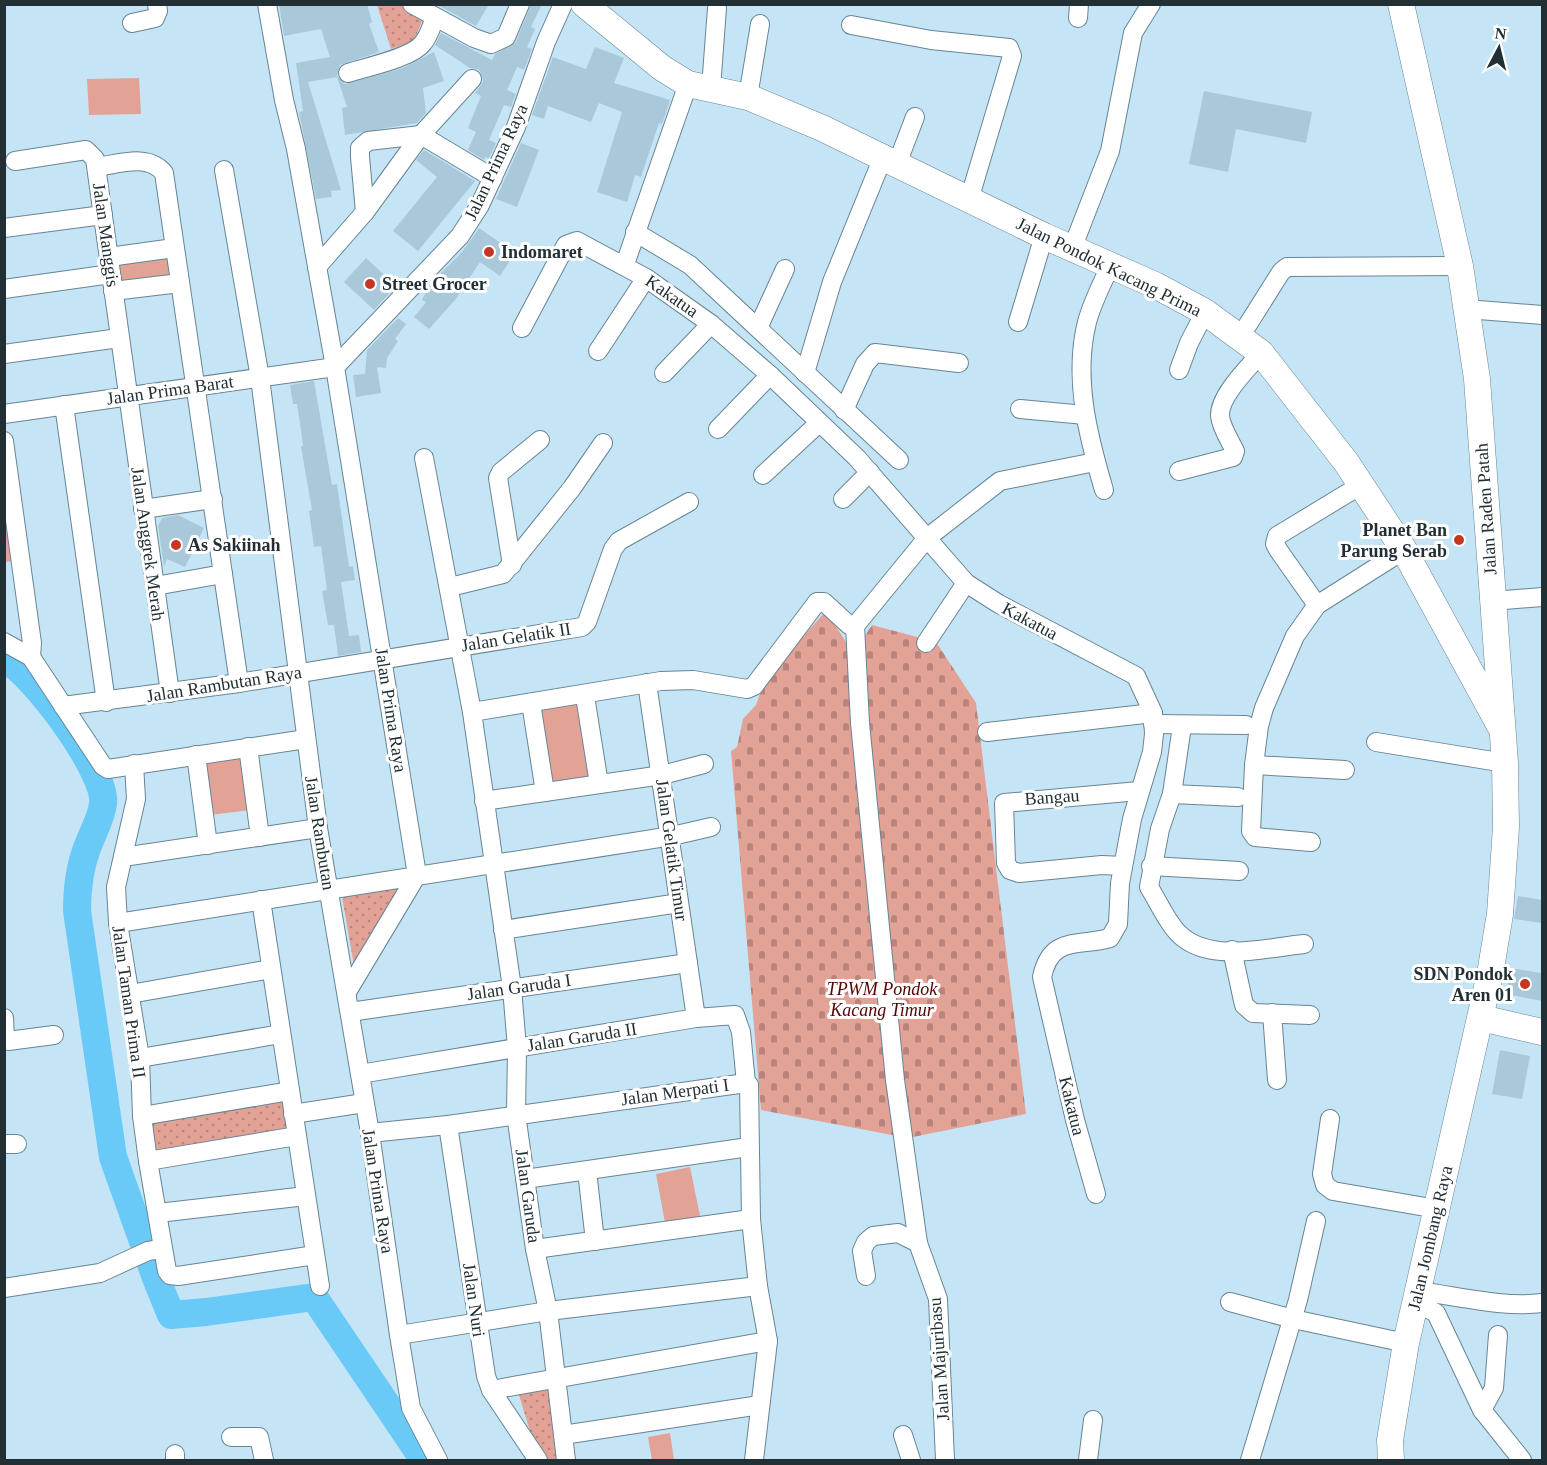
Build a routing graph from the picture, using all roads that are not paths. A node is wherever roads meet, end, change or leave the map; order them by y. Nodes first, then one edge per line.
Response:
1 (157, 4) edge
2 (267, 4) edge
3 (412, 4) edge
4 (520, 4) edge
5 (563, 4) edge
6 (584, 4) edge
7 (1151, 4) edge
8 (1401, 4) edge
9 (717, 8) dead end
10 (435, 17) junction
11 (132, 23) dead end
12 (759, 24) dead end
13 (851, 25) dead end
14 (348, 73) dead end
15 (472, 79) dead end
16 (700, 86) junction
17 (748, 97) junction
18 (915, 117) dead end
19 (421, 135) junction
20 (890, 160) junction
21 (15, 161) dead end
22 (97, 167) junction
23 (224, 170) dead end
24 (493, 178) junction
25 (969, 200) junction
26 (365, 212) junction
27 (103, 215) junction
28 (4, 228) edge
29 (635, 232) junction
30 (1044, 236) junction
31 (174, 248) junction
32 (1072, 249) junction
33 (625, 264) junction
34 (1110, 266) junction
35 (1460, 266) junction
36 (317, 267) junction
37 (785, 269) dead end
38 (111, 274) junction
39 (646, 278) junction
40 (180, 283) junction
41 (4, 289) edge
42 (1466, 309) junction
43 (1205, 312) junction
44 (1542, 315) edge
45 (1018, 322) dead end
46 (711, 324) junction
47 (522, 328) dead end
48 (758, 328) junction
49 (1240, 337) junction
50 (119, 338) junction
51 (598, 351) dead end
52 (1261, 353) junction
53 (4, 354) edge
54 (959, 363) dead end
55 (335, 367) junction
56 (1179, 370) dead end
57 (664, 373) dead end
58 (805, 373) junction
59 (770, 375) junction
60 (260, 378) junction
61 (196, 387) junction
62 (127, 396) junction
63 (64, 405) junction
64 (1020, 409) dead end
65 (844, 410) junction
66 (4, 414) edge
67 (1085, 415) junction
68 (819, 423) junction
69 (718, 429) dead end
70 (540, 440) dead end
71 (4, 441) edge
72 (603, 442) dead end
73 (424, 458) dead end
74 (899, 460) dead end
75 (1095, 462) junction
76 (1179, 471) dead end
77 (870, 472) junction
78 (763, 475) dead end
79 (1361, 485) junction
80 (1104, 490) dead end
81 (213, 499) junction
82 (843, 499) dead end
83 (689, 502) dead end
84 (143, 509) junction
85 (927, 538) junction
86 (1404, 550) junction
87 (512, 565) junction
88 (224, 574) junction
89 (966, 583) junction
90 (154, 586) junction
91 (450, 587) junction
92 (1542, 597) edge
93 (1492, 601) junction
94 (1317, 604) junction
95 (855, 626) junction
96 (1496, 638) junction
97 (4, 642) edge
98 (927, 643) dead end
99 (459, 646) junction
100 (1455, 647) junction
101 (31, 657) junction
102 (383, 659) junction
103 (296, 673) junction
104 (239, 683) junction
105 (647, 683) junction
106 (170, 693) junction
107 (585, 696) junction
108 (106, 702) junction
109 (531, 704) junction
110 (63, 706) junction
111 (472, 712) junction
112 (1164, 723) junction
113 (1246, 725) dead end
114 (987, 732) dead end
115 (1505, 733) junction
116 (306, 739) junction
117 (1376, 742) dead end
118 (248, 747) junction
119 (196, 755) junction
120 (1505, 763) junction
121 (134, 764) junction
122 (704, 764) dead end
123 (1254, 765) junction
124 (1345, 770) dead end
125 (662, 775) junction
126 (598, 784) junction
127 (1139, 791) junction
128 (545, 792) junction
129 (1172, 794) junction
130 (1239, 797) dead end
131 (484, 801) junction
132 (711, 827) dead end
133 (318, 828) junction
134 (672, 836) junction
135 (260, 837) junction
136 (1311, 842) dead end
137 (208, 845) junction
138 (123, 857) junction
139 (493, 864) junction
140 (1151, 866) junction
141 (1239, 871) dead end
142 (417, 875) junction
143 (1133, 881) junction
144 (328, 889) junction
145 (261, 900) junction
146 (679, 903) junction
147 (118, 923) junction
148 (503, 930) junction
149 (1304, 944) dead end
150 (1232, 950) junction
151 (688, 963) junction
152 (271, 969) junction
153 (512, 988) junction
154 (347, 992) junction
155 (130, 994) junction
156 (350, 1012) junction
157 (1272, 1013) junction
158 (1310, 1015) dead end
159 (4, 1018) edge
160 (696, 1018) junction
161 (1481, 1018) junction
162 (1542, 1032) edge
163 (281, 1034) junction
164 (54, 1035) dead end
165 (517, 1048) junction
166 (140, 1058) junction
167 (360, 1074) junction
168 (1277, 1080) dead end
169 (746, 1083) junction
170 (290, 1091) junction
171 (364, 1103) junction
172 (293, 1114) junction
173 (516, 1114) junction
174 (142, 1116) junction
175 (1330, 1119) dead end
176 (448, 1125) junction
177 (370, 1133) junction
178 (297, 1136) junction
179 (749, 1147) junction
180 (148, 1161) junction
181 (587, 1170) junction
182 (525, 1179) junction
183 (1096, 1194) dead end
184 (306, 1196) junction
185 (1437, 1209) junction
186 (158, 1213) junction
187 (751, 1219) junction
188 (1316, 1221) dead end
189 (596, 1241) junction
190 (918, 1243) junction
191 (535, 1249) junction
192 (148, 1252) junction
193 (315, 1255) junction
194 (866, 1276) dead end
195 (320, 1286) dead end
196 (758, 1286) junction
197 (4, 1288) edge
198 (1416, 1297) junction
199 (1230, 1302) dead end
200 (1542, 1303) edge
201 (548, 1311) junction
202 (1293, 1319) junction
203 (477, 1323) junction
204 (399, 1335) junction
205 (1498, 1335) dead end
206 (768, 1341) junction
207 (1406, 1343) junction
208 (554, 1378) junction
209 (491, 1390) junction
210 (760, 1405) junction
211 (1482, 1410) junction
212 (1093, 1420) dead end
213 (563, 1435) junction
214 (903, 1435) dead end
215 (231, 1437) dead end
216 (264, 1461) edge
217 (438, 1461) edge
218 (538, 1461) edge
219 (566, 1461) edge
220 (754, 1461) edge
221 (911, 1461) edge
222 (945, 1461) edge
223 (1088, 1461) edge
224 (1250, 1461) edge
225 (1390, 1461) edge
226 (1522, 1461) edge

1 - 11 street
2 - 36 street
3 - 10 street
4 - 10 street
5 - 24 street, Jalan Prima Raya
6 - 16 main road, Jalan Pondok Kacang Prima
7 - 32 street
8 - 35 main road, Jalan Raden Patah
9 - 16 street
10 - 14 street
12 - 17 street
13 - 25 street
15 - 19 street
16 - 17 main road, Jalan Pondok Kacang Prima
16 - 29 street
17 - 20 main road, Jalan Pondok Kacang Prima
18 - 20 street
19 - 24 street
19 - 26 street
19 - 26 street
20 - 25 main road, Jalan Pondok Kacang Prima
20 - 58 street
21 - 22 street, Jalan Manggis
22 - 27 street, Jalan Manggis
22 - 31 street
23 - 60 street, Jalan Rambutan
24 - 55 street, Jalan Prima Raya
25 - 30 main road, Jalan Pondok Kacang Prima
26 - 36 street
27 - 28 street
27 - 38 street, Jalan Manggis
29 - 33 street
29 - 48 street
30 - 32 main road, Jalan Pondok Kacang Prima
30 - 45 street
31 - 38 street
31 - 40 street
32 - 34 main road, Jalan Pondok Kacang Prima
33 - 39 street, Kakatua
33 - 47 street, Kakatua
34 - 43 main road, Jalan Pondok Kacang Prima
34 - 67 street
35 - 42 main road, Jalan Raden Patah
35 - 49 street
36 - 55 street
37 - 48 street
38 - 40 street
38 - 41 street
38 - 50 street, Jalan Manggis
39 - 46 street, Kakatua
39 - 51 street
40 - 61 street
42 - 44 street
42 - 93 main road, Jalan Raden Patah
43 - 49 main road, Jalan Pondok Kacang Prima
43 - 56 street
46 - 57 street
46 - 59 street, Kakatua
48 - 58 street
49 - 52 main road, Jalan Pondok Kacang Prima
50 - 53 street
50 - 62 street, Jalan Manggis
52 - 76 street
52 - 79 main road, Jalan Pondok Kacang Prima
54 - 65 street
55 - 60 street, Jalan Prima Barat
55 - 102 street, Jalan Prima Raya
58 - 65 street
59 - 68 street, Kakatua
59 - 69 street
60 - 61 street, Jalan Prima Barat
60 - 103 street, Jalan Rambutan
61 - 62 street, Jalan Prima Barat
61 - 81 street
62 - 63 street, Jalan Prima Barat
62 - 84 street, Jalan Anggrek Merah
63 - 66 street, Jalan Prima Barat
63 - 108 street
64 - 67 street
65 - 74 street
67 - 75 street
68 - 77 street, Kakatua
68 - 78 street
70 - 87 street
71 - 101 street
72 - 87 street
73 - 91 street, Jalan Garuda
75 - 80 street
75 - 85 street
77 - 82 street
77 - 85 street, Kakatua
79 - 86 main road, Jalan Pondok Kacang Prima
79 - 94 street
81 - 84 street
81 - 88 street
83 - 99 street, Jalan Gelatik II
84 - 90 street, Jalan Anggrek Merah
85 - 89 street, Kakatua
85 - 95 street
86 - 94 street
86 - 100 main road, Jalan Pondok Kacang Prima
87 - 91 street
88 - 90 street
88 - 104 street
89 - 98 street
89 - 112 street, Kakatua
90 - 106 street, Jalan Anggrek Merah
91 - 99 street, Jalan Garuda
92 - 93 street
93 - 96 main road, Jalan Raden Patah
94 - 123 street
95 - 105 street
95 - 190 street, Jalan Majuribasu
96 - 100 main road
96 - 115 main road, Jalan Raden Patah
97 - 101 street
99 - 102 street, Jalan Gelatik II
99 - 111 street, Jalan Garuda
100 - 115 main road, Jalan Pondok Kacang Prima
101 - 110 street
102 - 103 street, Jalan Rambutan Raya
102 - 142 street, Jalan Prima Raya
103 - 104 street, Jalan Rambutan Raya
103 - 116 street, Jalan Rambutan
104 - 106 street, Jalan Rambutan Raya
105 - 107 street
105 - 125 street, Jalan Gelatik Timur
106 - 108 street, Jalan Rambutan Raya
107 - 109 street
107 - 126 street
108 - 110 street, Jalan Rambutan Raya
109 - 111 street
109 - 128 street
110 - 121 street
111 - 131 street, Jalan Garuda
112 - 113 street
112 - 114 street
112 - 127 street, Kakatua
112 - 129 street
115 - 120 main road, Jalan Raden Patah
116 - 118 street
116 - 133 street, Jalan Rambutan
117 - 120 street
118 - 119 street
118 - 135 street
119 - 121 street
119 - 137 street
120 - 161 main road, Jalan Raden Patah
121 - 138 street, Jalan Taman Prima II
122 - 125 street
123 - 124 street
123 - 136 street
125 - 126 street
125 - 134 street, Jalan Gelatik Timur
126 - 128 street
127 - 143 street, Kakatua
127 - 143 street, Bangau
128 - 131 street
129 - 130 street
129 - 140 street
131 - 139 street, Jalan Garuda
132 - 134 street
133 - 135 street
133 - 144 street, Jalan Rambutan
134 - 139 street
134 - 146 street, Jalan Gelatik Timur
135 - 137 street
137 - 138 street
138 - 147 street, Jalan Taman Prima II
139 - 142 street
139 - 148 street, Jalan Garuda
140 - 141 street
140 - 143 street
142 - 144 street
142 - 154 street
143 - 150 street
143 - 183 street, Kakatua
144 - 145 street
144 - 154 street, Jalan Rambutan
145 - 147 street
145 - 152 street
146 - 148 street
146 - 151 street, Jalan Gelatik Timur
147 - 155 street, Jalan Taman Prima II
148 - 153 street, Jalan Garuda
149 - 150 street
150 - 157 street
151 - 153 street, Jalan Garuda I
151 - 160 street, Jalan Gelatik Timur
152 - 155 street
152 - 163 street
153 - 156 street, Jalan Garuda I
153 - 165 street, Jalan Garuda
154 - 156 street, Jalan Prima Raya
155 - 166 street, Jalan Taman Prima II
156 - 167 street, Jalan Prima Raya
157 - 158 street
157 - 168 street
159 - 164 street
160 - 165 street, Jalan Garuda II
160 - 169 street, Jalan Garuda II
161 - 162 main road
161 - 185 main road, Jalan Jombang Raya
163 - 166 street
163 - 170 street
165 - 167 street, Jalan Garuda II
165 - 173 street, Jalan Garuda
166 - 174 street, Jalan Taman Prima II
167 - 171 street, Jalan Prima Raya
169 - 173 street, Jalan Merpati I
169 - 179 street, Jalan Merpati I
170 - 172 street
170 - 174 street
171 - 172 street
171 - 177 street, Jalan Prima Raya
172 - 178 street
173 - 176 street, Jalan Merpati I
173 - 182 street, Jalan Garuda
174 - 180 street, Jalan Taman Prima II
175 - 185 street
176 - 177 street, Jalan Merpati I
176 - 203 street, Jalan Nuri
177 - 204 street, Jalan Prima Raya
178 - 180 street
178 - 184 street
179 - 181 street
179 - 187 street, Jalan Merpati I
180 - 186 street, Jalan Taman Prima II
181 - 182 street
181 - 189 street
182 - 191 street, Jalan Garuda
184 - 186 street
184 - 193 street
185 - 198 main road, Jalan Jombang Raya
186 - 192 street, Jalan Taman Prima II
187 - 189 street
187 - 196 street, Jalan Merpati I
188 - 202 street
189 - 191 street
190 - 194 street
190 - 222 street, Jalan Majuribasu
191 - 201 street, Jalan Garuda
192 - 193 street, Jalan Taman Prima II
192 - 197 street
193 - 195 street
196 - 201 street
196 - 206 street, Jalan Merpati I
198 - 200 street
198 - 207 main road, Jalan Jombang Raya
198 - 211 street
199 - 202 street
201 - 203 street
201 - 208 street, Jalan Garuda
202 - 207 street
202 - 224 street
203 - 204 street
203 - 209 street, Jalan Nuri
204 - 217 street, Jalan Prima Raya
205 - 211 street
206 - 208 street
206 - 210 street, Jalan Merpati I
207 - 225 main road, Jalan Jombang Raya
208 - 209 street
208 - 213 street, Jalan Garuda
209 - 218 street, Jalan Nuri
210 - 213 street
210 - 220 street, Jalan Merpati I
211 - 226 street
212 - 223 street
213 - 219 street, Jalan Garuda
214 - 221 street
215 - 216 street

